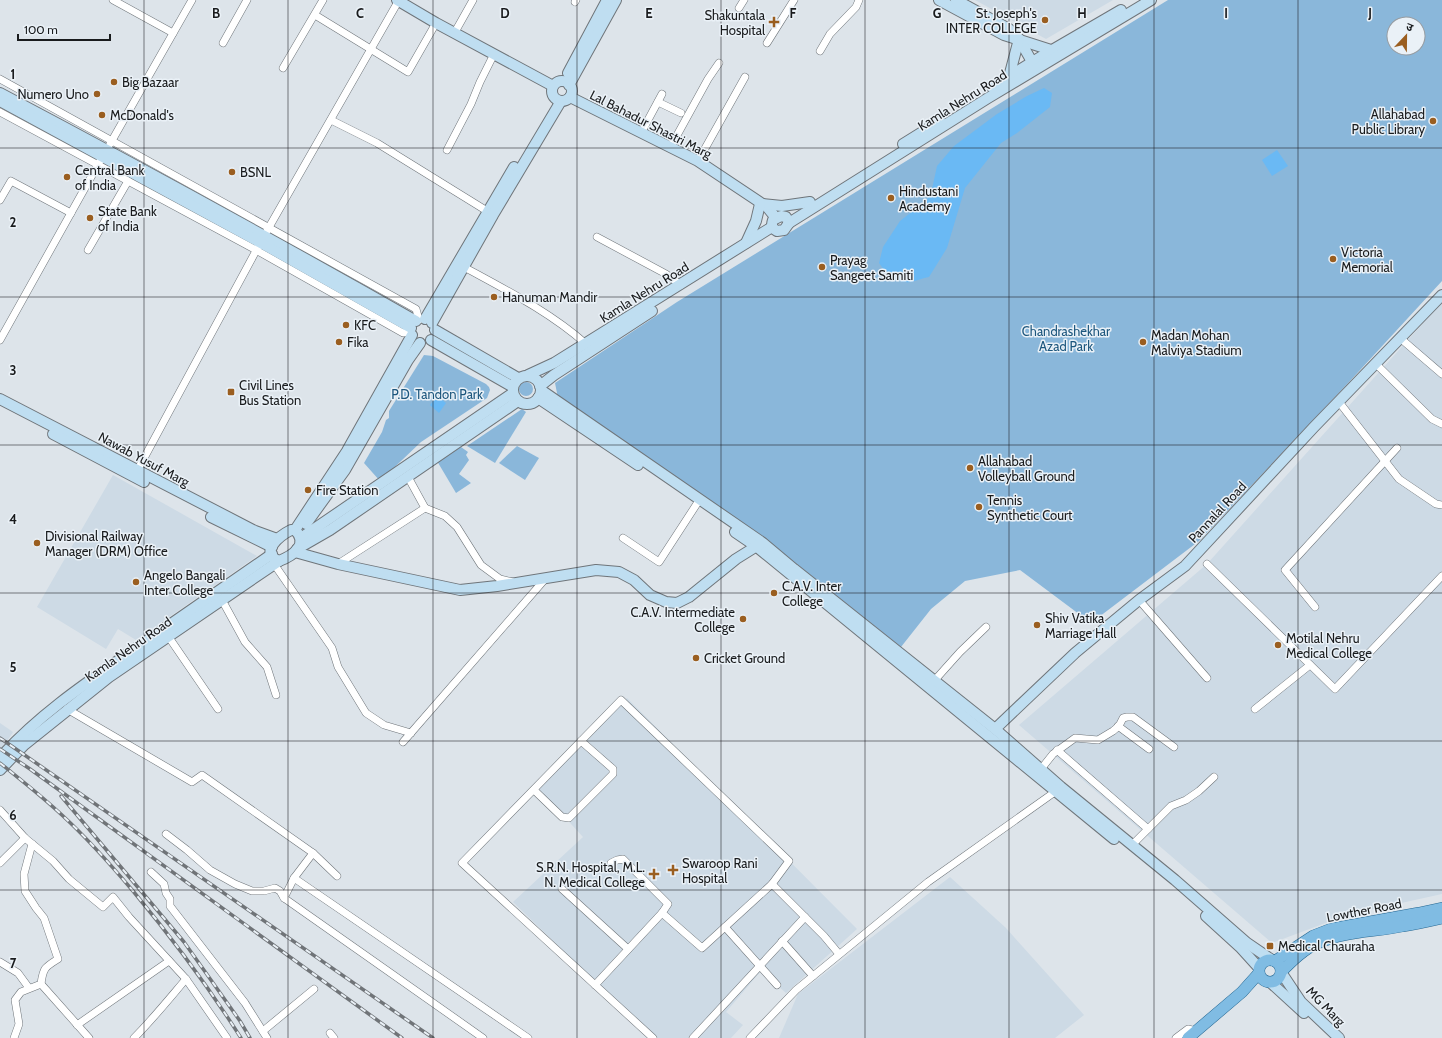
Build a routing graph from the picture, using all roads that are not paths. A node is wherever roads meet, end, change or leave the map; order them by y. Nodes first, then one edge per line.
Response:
1 (113, 0) edge
2 (192, 0) edge
3 (247, 0) edge
4 (323, 0) edge
5 (398, 0) edge
6 (473, 0) edge
7 (616, 0) edge
8 (744, 0) edge
9 (794, 0) edge
10 (859, 0) edge
11 (940, 0) edge
12 (956, 0) edge
13 (1138, 0) edge
14 (1151, 0) edge
15 (604, 1) edge
16 (739, 8) dead end
17 (315, 15) junction
18 (436, 23) junction
19 (455, 32) junction
20 (174, 33) junction
21 (1019, 39) junction
22 (223, 43) dead end
23 (767, 43) dead end
24 (371, 49) junction
25 (1051, 50) junction
26 (820, 51) dead end
27 (494, 54) junction
28 (718, 63) dead end
29 (1034, 65) junction
30 (283, 68) dead end
31 (745, 77) dead end
32 (1009, 77) junction
33 (0, 79) edge
34 (567, 83) junction
35 (553, 86) junction
36 (0, 93) edge
37 (662, 94) dead end
38 (562, 99) junction
39 (0, 101) edge
40 (658, 102) junction
41 (0, 112) edge
42 (681, 113) dead end
43 (331, 120) junction
44 (641, 133) junction
45 (670, 148) junction
46 (446, 150) dead end
47 (105, 153) junction
48 (698, 161) junction
49 (128, 181) junction
50 (0, 200) edge
51 (810, 202) junction
52 (760, 204) junction
53 (487, 211) junction
54 (71, 213) junction
55 (779, 223) junction
56 (597, 237) dead end
57 (263, 239) junction
58 (746, 243) junction
59 (88, 250) dead end
60 (464, 266) junction
61 (681, 285) junction
62 (1442, 295) edge
63 (420, 326) junction
64 (1400, 338) junction
65 (0, 340) edge
66 (431, 340) junction
67 (420, 343) junction
68 (586, 344) junction
69 (1376, 364) junction
70 (1442, 374) edge
71 (518, 387) junction
72 (540, 391) junction
73 (0, 399) edge
74 (1339, 402) junction
75 (0, 406) edge
76 (1442, 424) edge
77 (1397, 448) dead end
78 (1385, 462) junction
79 (137, 471) junction
80 (408, 476) junction
81 (698, 502) junction
82 (1442, 505) edge
83 (425, 508) junction
84 (298, 534) junction
85 (623, 538) dead end
86 (760, 545) junction
87 (296, 551) junction
88 (275, 553) junction
89 (338, 564) junction
90 (1208, 564) dead end
91 (1442, 576) edge
92 (546, 578) junction
93 (518, 583) junction
94 (222, 600) junction
95 (1139, 600) junction
96 (1316, 607) dead end
97 (986, 627) dead end
98 (168, 636) junction
99 (1310, 665) junction
100 (107, 673) junction
101 (1206, 678) dead end
102 (934, 681) junction
103 (276, 695) dead end
104 (67, 709) junction
105 (218, 709) dead end
106 (1255, 710) dead end
107 (1118, 726) junction
108 (995, 729) junction
109 (411, 733) junction
110 (581, 740) junction
111 (403, 742) dead end
112 (1174, 747) dead end
113 (1149, 749) dead end
114 (1057, 750) junction
115 (0, 758) edge
116 (1041, 769) junction
117 (0, 770) edge
118 (1214, 777) dead end
119 (1058, 789) junction
120 (534, 790) junction
121 (0, 810) edge
122 (1148, 829) junction
123 (166, 834) dead end
124 (25, 838) junction
125 (32, 844) junction
126 (1132, 845) junction
127 (312, 853) junction
128 (0, 863) edge
129 (611, 863) dead end
130 (151, 872) dead end
131 (337, 876) dead end
132 (294, 878) junction
133 (772, 884) junction
134 (562, 889) dead end
135 (284, 898) junction
136 (1442, 908) edge
137 (662, 913) junction
138 (805, 917) junction
139 (1442, 918) edge
140 (725, 927) junction
141 (782, 941) junction
142 (628, 949) junction
143 (839, 954) junction
144 (1274, 960) junction
145 (169, 961) junction
146 (0, 962) edge
147 (760, 965) junction
148 (1281, 972) junction
149 (813, 976) junction
150 (1263, 976) junction
151 (186, 979) junction
152 (41, 984) junction
153 (595, 985) junction
154 (777, 985) dead end
155 (29, 988) junction
156 (314, 989) dead end
157 (77, 1025) junction
158 (263, 1031) junction
159 (1193, 1036) edge
160 (14, 1038) edge
161 (90, 1038) edge
162 (134, 1038) edge
163 (227, 1038) edge
164 (267, 1038) edge
165 (483, 1038) edge
166 (528, 1038) edge
167 (653, 1038) edge
168 (693, 1038) edge
169 (750, 1038) edge
170 (1176, 1038) edge
171 (1330, 1038) edge
172 (1339, 1038) edge

1 - 20 street
2 - 20 street
3 - 22 street
4 - 17 street
5 - 18 main road
5 - 24 street
6 - 19 street
7 - 34 main road
8 - 16 street
9 - 23 street
10 - 26 street
11 - 21 main road
12 - 21 main road
13 - 25 main road, Kamla Nehru Road
14 - 29 main road, Kamla Nehru Road
15 - 34 main road
17 - 24 street
17 - 30 street
18 - 19 main road
18 - 24 street
19 - 27 main road
20 - 47 street
21 - 25 main road
21 - 29 main road
21 - 32 main road
24 - 43 street
25 - 29 main road, Kamla Nehru Road
27 - 35 main road
27 - 46 street
28 - 45 street
29 - 32 main road, Kamla Nehru Road
29 - 55 main road, Kamla Nehru Road
31 - 48 street
32 - 51 main road, Kamla Nehru Road
33 - 47 street
34 - 35 main road
34 - 38 main road
35 - 38 main road
36 - 47 main road
37 - 40 street
38 - 44 main road, Lal Bahadur Shastri Marg
38 - 53 main road
38 - 60 main road
39 - 47 main road
40 - 42 street
40 - 44 street
41 - 47 street
43 - 53 street
43 - 57 street
44 - 45 main road, Lal Bahadur Shastri Marg
45 - 48 main road, Lal Bahadur Shastri Marg
47 - 49 street
47 - 54 street
47 - 57 main road
47 - 57 street
48 - 52 main road, Lal Bahadur Shastri Marg
49 - 57 street
49 - 59 street
50 - 54 street
51 - 52 main road
51 - 55 main road, Kamla Nehru Road
52 - 55 main road
52 - 58 main road
53 - 63 main road
54 - 65 street
55 - 58 main road, Kamla Nehru Road
55 - 72 main road, Kamla Nehru Road
56 - 61 street
57 - 63 main road
57 - 63 street
57 - 79 street
58 - 61 main road, Kamla Nehru Road
60 - 63 main road
60 - 68 street
61 - 68 main road, Kamla Nehru Road
62 - 64 main road, Pannalal Road
63 - 66 main road
63 - 67 main road
63 - 71 main road
63 - 84 main road
64 - 69 main road, Pannalal Road
64 - 70 street
66 - 67 main road
66 - 71 main road
67 - 84 main road
68 - 71 main road, Kamla Nehru Road
69 - 74 main road, Pannalal Road
69 - 76 street
71 - 72 main road
71 - 72 main road
71 - 80 main road, Kamla Nehru Road
71 - 84 main road, Kamla Nehru Road
72 - 81 main road
73 - 79 main road, Nawab Yusuf Marg
74 - 78 street
74 - 95 main road, Pannalal Road
75 - 88 main road
77 - 78 street
78 - 82 street
78 - 96 street
79 - 88 main road, Nawab Yusuf Marg
80 - 83 street
80 - 87 main road, Kamla Nehru Road
81 - 85 street
81 - 86 main road
83 - 89 street
83 - 93 street
84 - 87 main road
84 - 88 main road, Kamla Nehru Road
86 - 92 main road
86 - 102 main road
86 - 119 main road
87 - 88 main road, Kamla Nehru Road
87 - 89 main road
88 - 94 main road, Kamla Nehru Road
88 - 100 main road, Kamla Nehru Road
88 - 109 street
89 - 93 main road
90 - 99 street
91 - 99 street
92 - 93 main road
92 - 109 street
94 - 98 main road, Kamla Nehru Road
94 - 103 street
95 - 101 street
95 - 108 main road, Pannalal Road
97 - 102 street
98 - 100 main road, Kamla Nehru Road
98 - 105 street
99 - 106 street
100 - 104 main road, Kamla Nehru Road
100 - 115 main road, Kamla Nehru Road
102 - 108 main road
104 - 117 main road, Kamla Nehru Road
104 - 127 street
107 - 112 street
107 - 113 street
107 - 114 street
108 - 116 main road
109 - 111 street
110 - 120 street
110 - 120 street
110 - 133 street
114 - 116 street
114 - 122 street
116 - 119 main road
118 - 122 street
119 - 126 main road
119 - 143 street
119 - 150 main road
120 - 153 street
121 - 124 street
122 - 126 street
123 - 135 street
124 - 125 street
124 - 128 street
125 - 145 street
125 - 152 street
126 - 144 main road
127 - 131 street
127 - 132 street
129 - 137 street
130 - 158 street
132 - 135 street
132 - 166 street
133 - 138 street
133 - 140 street
134 - 142 street
135 - 165 street
136 - 144 main road, Lowther Road
137 - 140 street
137 - 142 street
138 - 141 street
138 - 143 street
139 - 148 main road, Lowther Road
140 - 147 street
141 - 147 street
141 - 149 street
142 - 153 street
143 - 149 street
144 - 148 main road
144 - 150 main road
145 - 151 street
145 - 157 street
146 - 155 street
147 - 154 street
147 - 168 street
148 - 150 main road
148 - 172 main road, MG Marg
149 - 169 street
150 - 159 main road
150 - 171 main road
151 - 162 street
151 - 163 street
152 - 155 street
152 - 157 street
153 - 167 street
155 - 160 street
156 - 158 street
157 - 161 street
158 - 164 street
159 - 170 street

